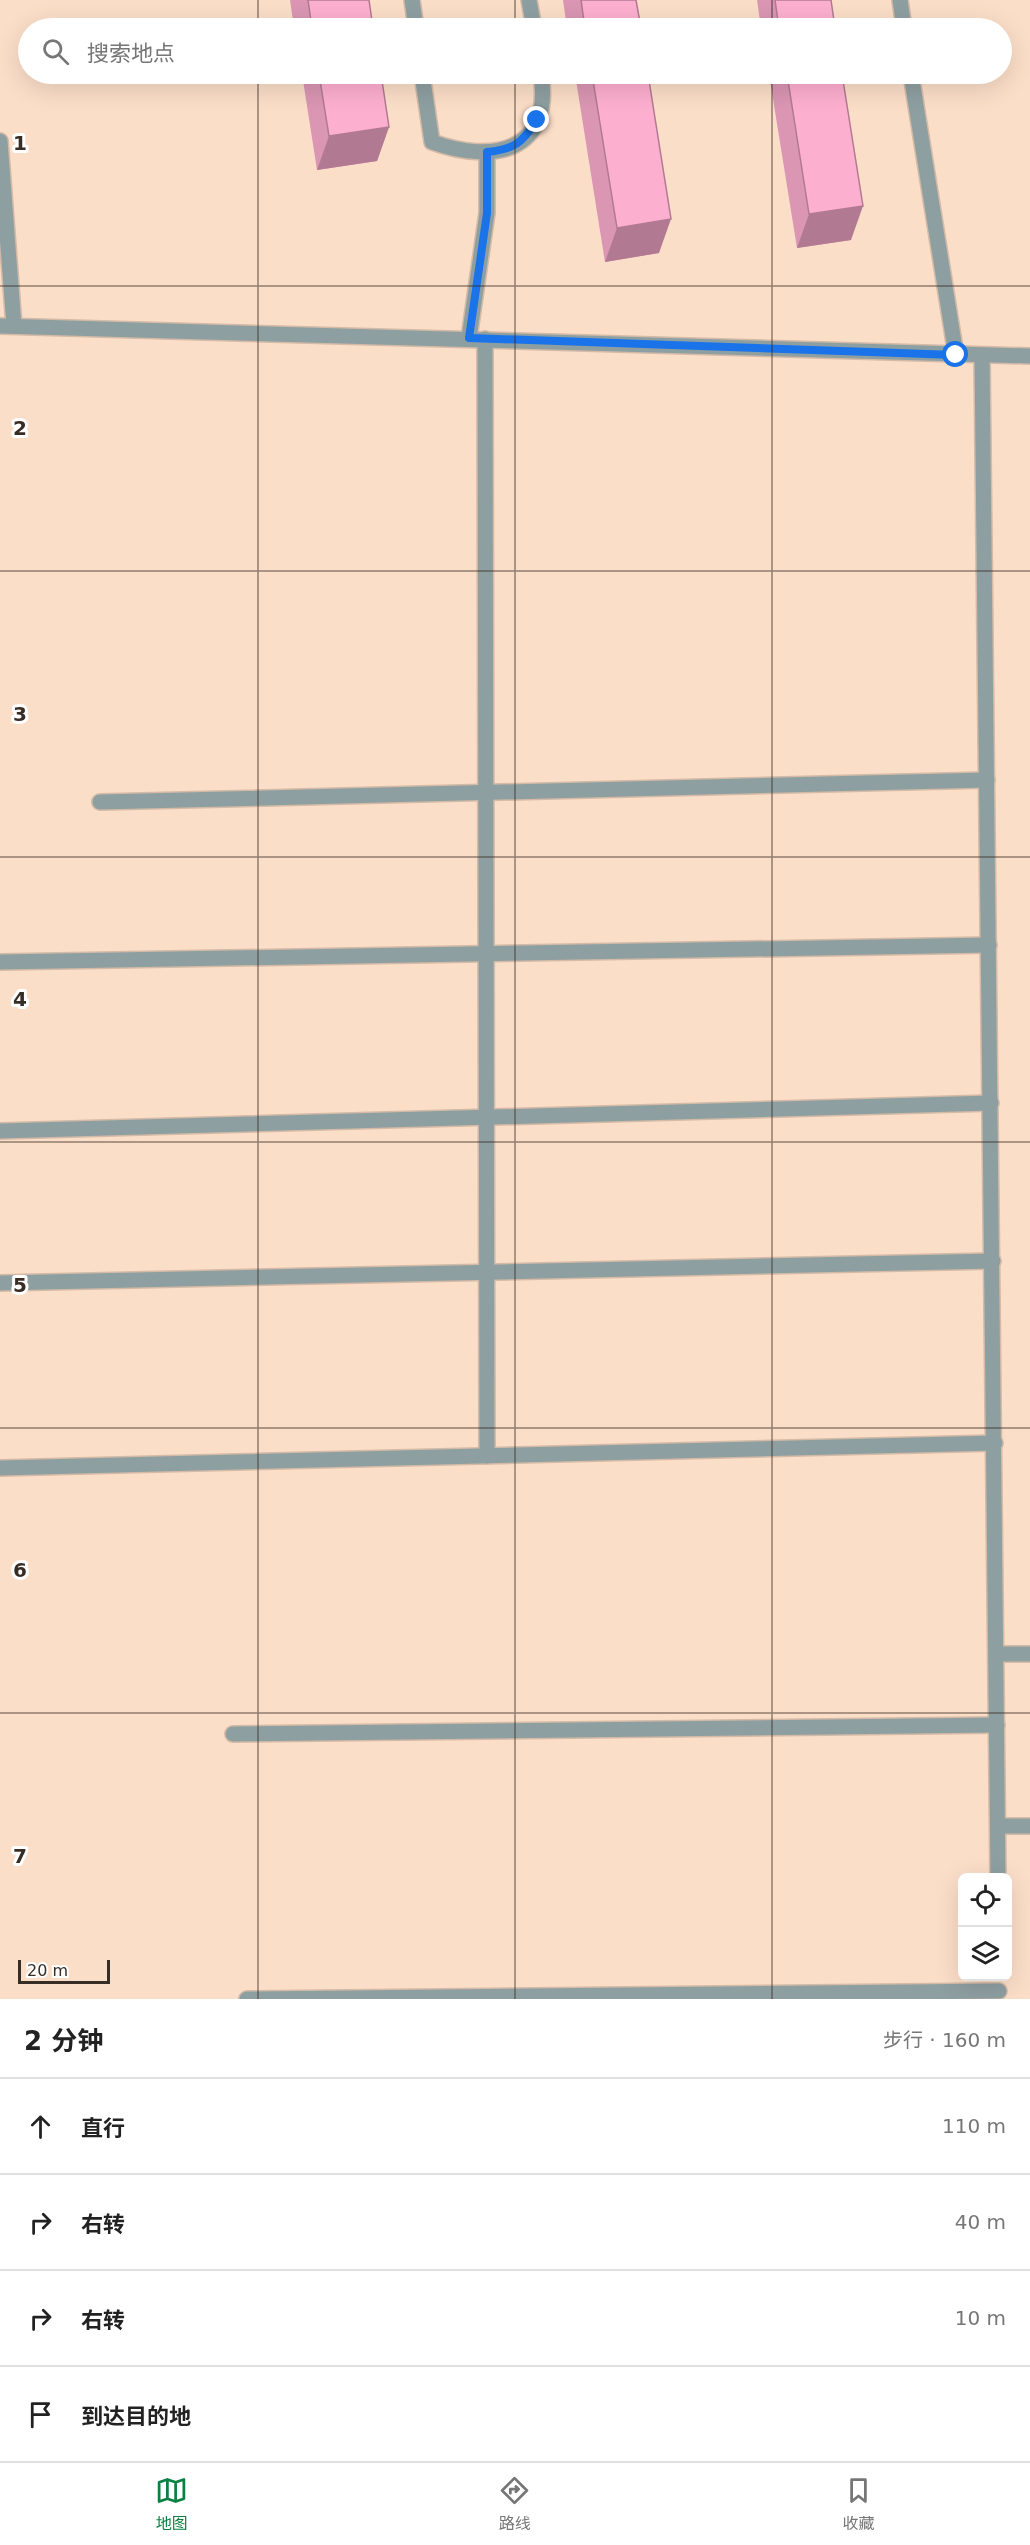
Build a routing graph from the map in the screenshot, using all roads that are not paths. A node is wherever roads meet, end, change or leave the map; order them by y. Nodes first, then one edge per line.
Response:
1 (412, 0) edge
2 (529, 0) edge
3 (900, 0) edge
4 (415, 18) edge
5 (532, 18) edge
6 (903, 18) edge
7 (423, 84) edge
8 (543, 84) edge
9 (913, 84) edge
10 (0, 141) edge
11 (487, 152) junction
12 (7, 326) edge
13 (469, 338) junction
14 (485, 339) junction
15 (956, 355) junction
16 (982, 355) junction
17 (1030, 356) edge
18 (987, 780) junction
19 (486, 793) junction
20 (100, 802) dead end
21 (989, 945) junction
22 (486, 953) junction
23 (0, 962) edge
24 (991, 1103) junction
25 (487, 1117) junction
26 (0, 1131) edge
27 (993, 1261) junction
28 (487, 1272) junction
29 (0, 1283) edge
30 (995, 1443) junction
31 (487, 1456) junction
32 (0, 1468) edge
33 (997, 1654) junction
34 (1030, 1654) edge
35 (997, 1725) junction
36 (233, 1734) dead end
37 (998, 1826) junction
38 (1030, 1826) edge
39 (998, 1873) edge
40 (999, 1989) edge
41 (247, 1999) edge

1 - 4 street
2 - 5 street
3 - 6 street
7 - 11 street
8 - 11 street
9 - 15 street
10 - 12 street
11 - 13 street
12 - 13 street
13 - 14 street
14 - 15 street
14 - 19 street
15 - 16 street
16 - 17 street
16 - 18 street
18 - 19 street
18 - 21 street
19 - 20 street
19 - 22 street
21 - 22 street
21 - 24 street
22 - 23 street
22 - 25 street
24 - 25 street
24 - 27 street
25 - 26 street
25 - 28 street
27 - 28 street
27 - 30 street
28 - 29 street
28 - 31 street
30 - 31 street
30 - 33 street
31 - 32 street
33 - 34 street
33 - 35 street
35 - 36 street
35 - 37 street
37 - 38 street
37 - 39 street
40 - 41 street

